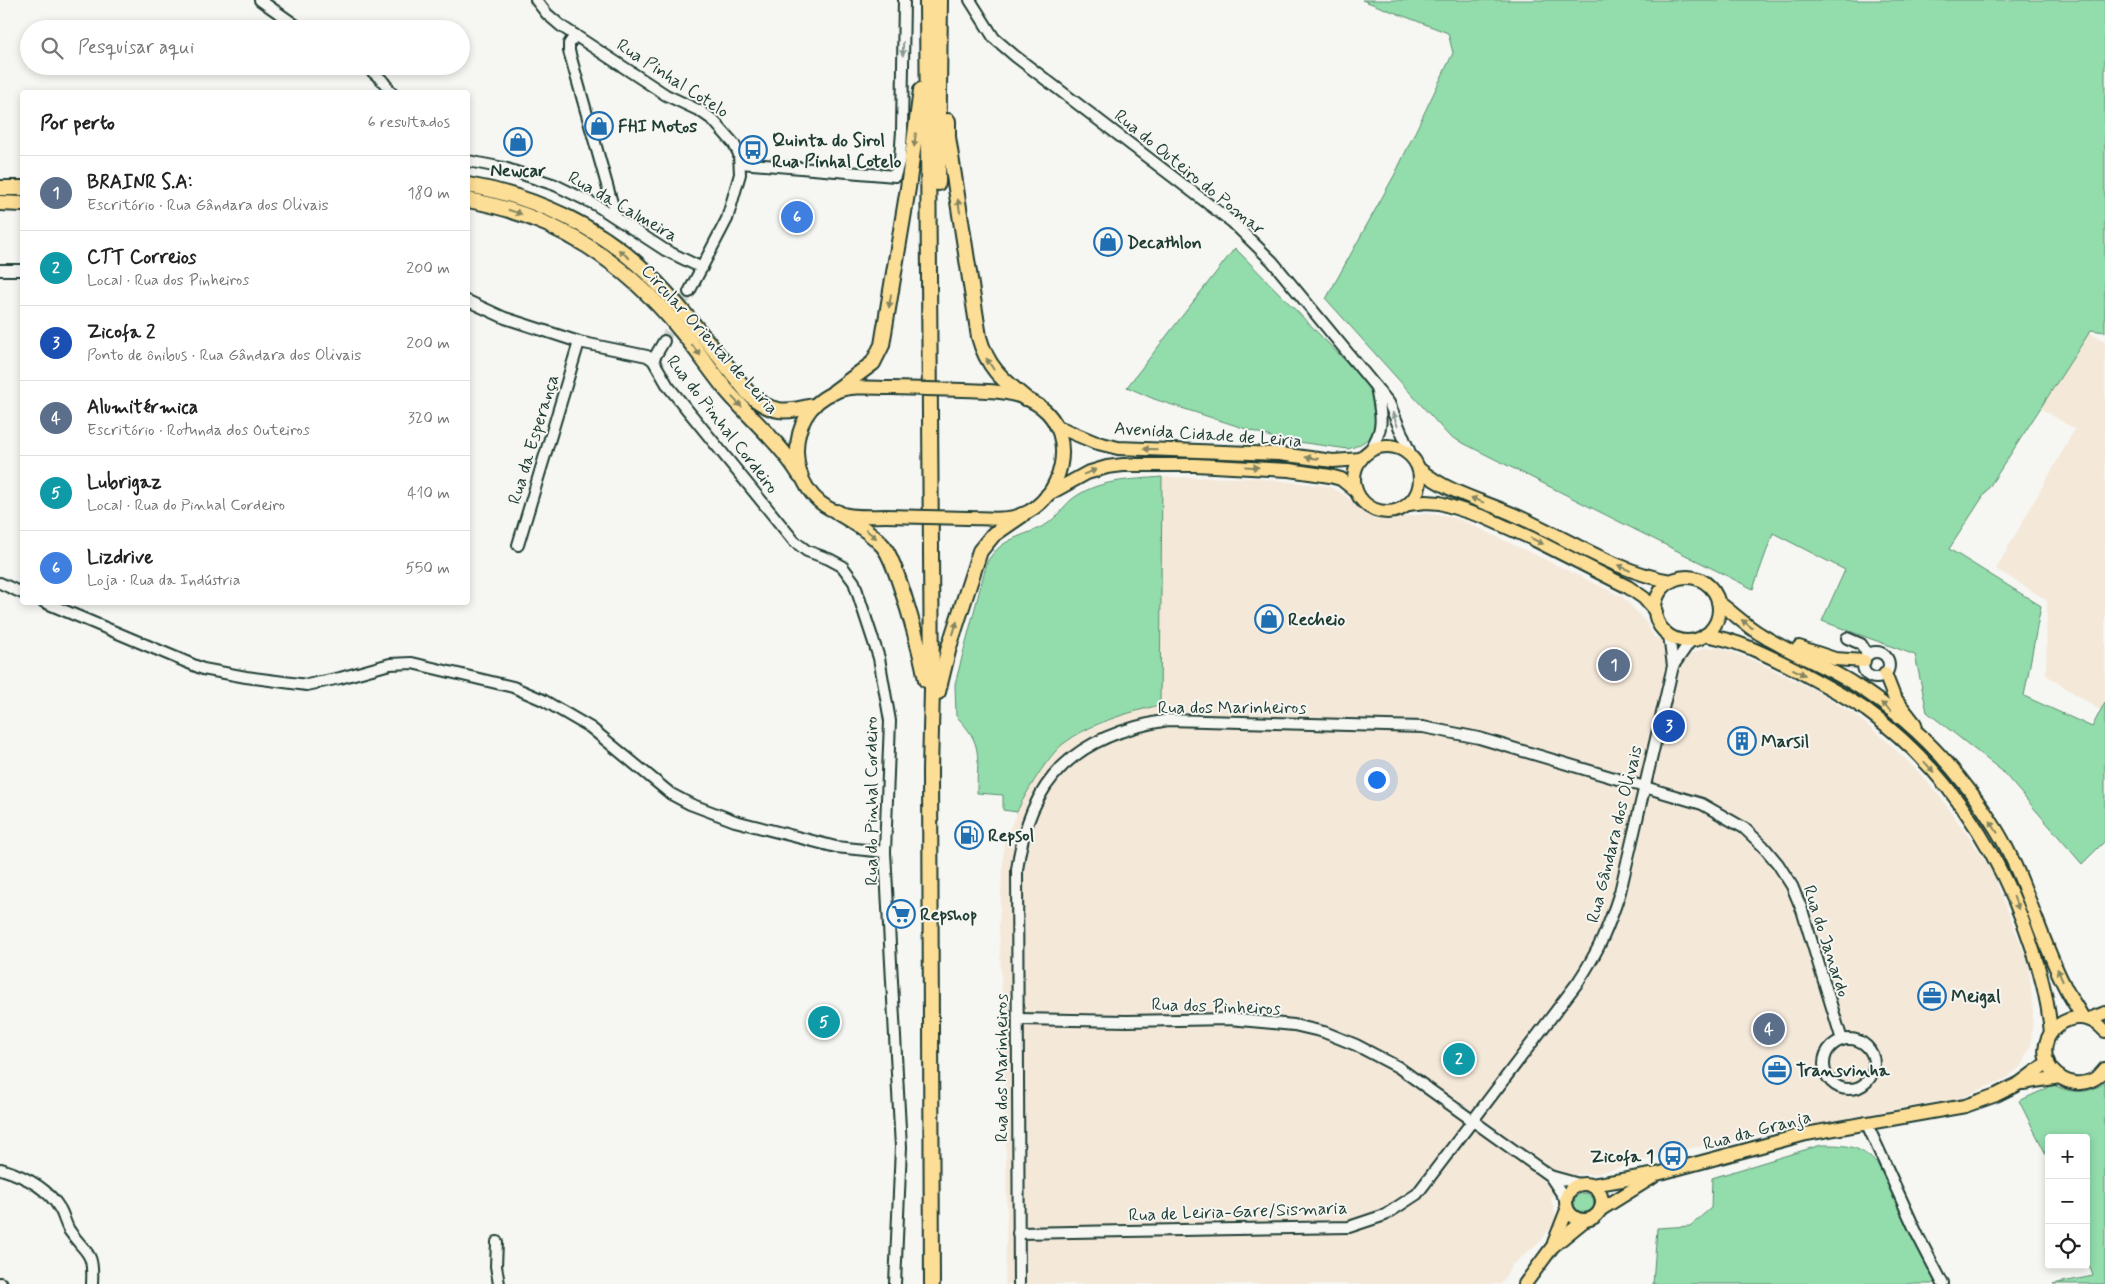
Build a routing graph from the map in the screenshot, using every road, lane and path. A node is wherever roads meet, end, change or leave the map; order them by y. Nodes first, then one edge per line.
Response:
1 (260, 0) edge
2 (536, 0) edge
3 (904, 0) edge
4 (927, 0) edge
5 (942, 0) edge
6 (970, 0) edge
7 (288, 20) edge
8 (575, 35) junction
9 (926, 39) junction
10 (376, 75) edge
11 (390, 90) edge
12 (470, 161) edge
13 (740, 163) junction
14 (470, 186) edge
15 (0, 188) edge
16 (20, 188) edge
17 (470, 200) edge
18 (0, 203) edge
19 (20, 204) edge
20 (616, 216) junction
21 (702, 268) junction
22 (0, 270) edge
23 (20, 270) edge
24 (689, 292) tunnel mouth
25 (470, 302) edge
26 (664, 341) tunnel mouth
27 (579, 342) junction
28 (653, 360) junction
29 (1376, 386) junction
30 (834, 392) junction
31 (1025, 398) junction
32 (814, 406) junction
33 (1056, 426) junction
34 (1365, 455) junction
35 (1411, 455) junction
36 (1419, 469) junction
37 (800, 475) junction
38 (1356, 491) junction
39 (1047, 495) junction
40 (1408, 504) junction
41 (837, 512) junction
42 (1022, 515) junction
43 (518, 545) dead end
44 (1671, 581) junction
45 (0, 583) edge
46 (20, 592) edge
47 (1718, 602) junction
48 (51, 605) edge
49 (1656, 612) junction
50 (1669, 635) junction
51 (1705, 635) junction
52 (1847, 638) dead end
53 (1691, 640) junction
54 (1773, 642) junction
55 (1866, 658) junction
56 (1673, 666) junction
57 (1885, 674) junction
58 (938, 692) junction
59 (931, 720) junction
60 (1936, 752) junction
61 (1644, 785) junction
62 (885, 852) junction
63 (2105, 1013) edge
64 (2086, 1018) junction
65 (1018, 1019) junction
66 (2105, 1031) edge
67 (2051, 1033) junction
68 (1842, 1040) junction
69 (2048, 1062) junction
70 (2105, 1069) edge
71 (2060, 1078) junction
72 (2020, 1083) junction
73 (1473, 1120) junction
74 (1866, 1122) junction
75 (1, 1169) edge
76 (1657, 1174) junction
77 (1550, 1176) junction
78 (1585, 1185) junction
79 (1566, 1205) junction
80 (1600, 1210) junction
81 (1585, 1220) junction
82 (1018, 1232) junction
83 (497, 1242) dead end
84 (1554, 1246) junction
85 (92, 1284) edge
86 (499, 1284) edge
87 (895, 1284) edge
88 (932, 1284) edge
89 (940, 1284) edge
90 (1019, 1284) edge
91 (1525, 1284) edge
92 (1944, 1284) edge

1 - 7 street
2 - 8 street, Rua Pinhal Cotelo
3 -> 13 street
4 - 9 highway
31 -> 5 highway
5 - 58 highway
6 - 29 street, Rua do Outeiro do Pomar
8 - 13 street, Rua Pinhal Cotelo
8 - 20 street
9 -> 30 highway
9 - 59 highway
10 - 11 street
12 - 20 street, Rua da Calmeira
13 - 21 street
32 -> 14 highway, Circular Oriental de Leiria
15 - 16 highway
17 -> 37 highway, Circular Oriental de Leiria
18 - 19 highway
20 - 21 street, Rua da Calmeira
21 - 24 street
22 - 23 street
25 - 27 street, Rua do Pinhal Cordeiro
26 - 28 street
27 - 28 street, Rua do Pinhal Cordeiro
27 - 43 street, Rua da Esperança
28 - 62 street, Rua do Pinhal Cordeiro
29 - 34 street
35 -> 29 street, Rua do Outeiro do Pomar
30 - 31 main road, bridge
30 - 32 main road
31 - 33 main road
32 - 37 main road
34 -> 33 main road, Avenida Cidade de Leiria
33 - 39 main road
34 - 35 main road
34 - 38 main road
35 - 36 main road
36 - 40 main road
44 -> 36 main road
37 - 41 main road
39 -> 38 main road, Avenida Cidade de Leiria
38 - 40 main road
39 - 42 main road
40 -> 49 main road
41 - 42 main road, bridge
41 -> 59 highway
58 -> 42 highway
44 - 47 main road
44 - 49 main road
45 - 46 street
47 - 51 main road
54 -> 47 main road
48 - 62 street
49 - 50 main road
50 - 53 main road
50 - 56 street, Rua Gândara dos Olivais
51 - 53 main road
51 -> 67 main road
52 - 55 street
53 - 56 street, Rua Gândara dos Olivais
54 - 55 main road
60 -> 54 main road
55 - 57 street
55 - 57 street
56 - 61 street, Rua Gândara dos Olivais
57 - 60 main road
58 - 89 highway
59 - 88 highway
64 -> 60 main road
61 - 65 street, Rua dos Marinheiros
61 - 68 street, Rua do Janardo
61 - 73 street, Rua Gândara dos Olivais
62 - 87 street, Rua do Pinhal Cordeiro
63 - 64 main road
64 - 66 main road
64 - 67 main road
65 - 73 street, Rua dos Pinheiros
65 - 82 street, Rua dos Marinheiros
67 - 69 main road
68 - 68 street
69 - 71 main road
69 - 72 main road
70 - 71 main road
71 - 72 main road
72 - 74 main road, Rua da Granja
73 - 77 street, Rua dos Pinheiros
73 - 82 street, Rua de Leiria-Gare/Sismaria
74 - 76 main road, Rua da Granja
74 - 92 street
75 - 85 street
76 - 78 main road, Rua da Granja
76 - 80 main road, Rua da Granja
77 - 78 street, Rua dos Pinheiros
77 - 79 street, Rua dos Pinheiros
78 - 79 main road
78 - 80 main road
79 - 81 main road
79 - 84 main road
80 - 81 main road
81 - 84 main road
82 - 90 street, Rua dos Marinheiros
83 - 86 street
84 - 91 main road

